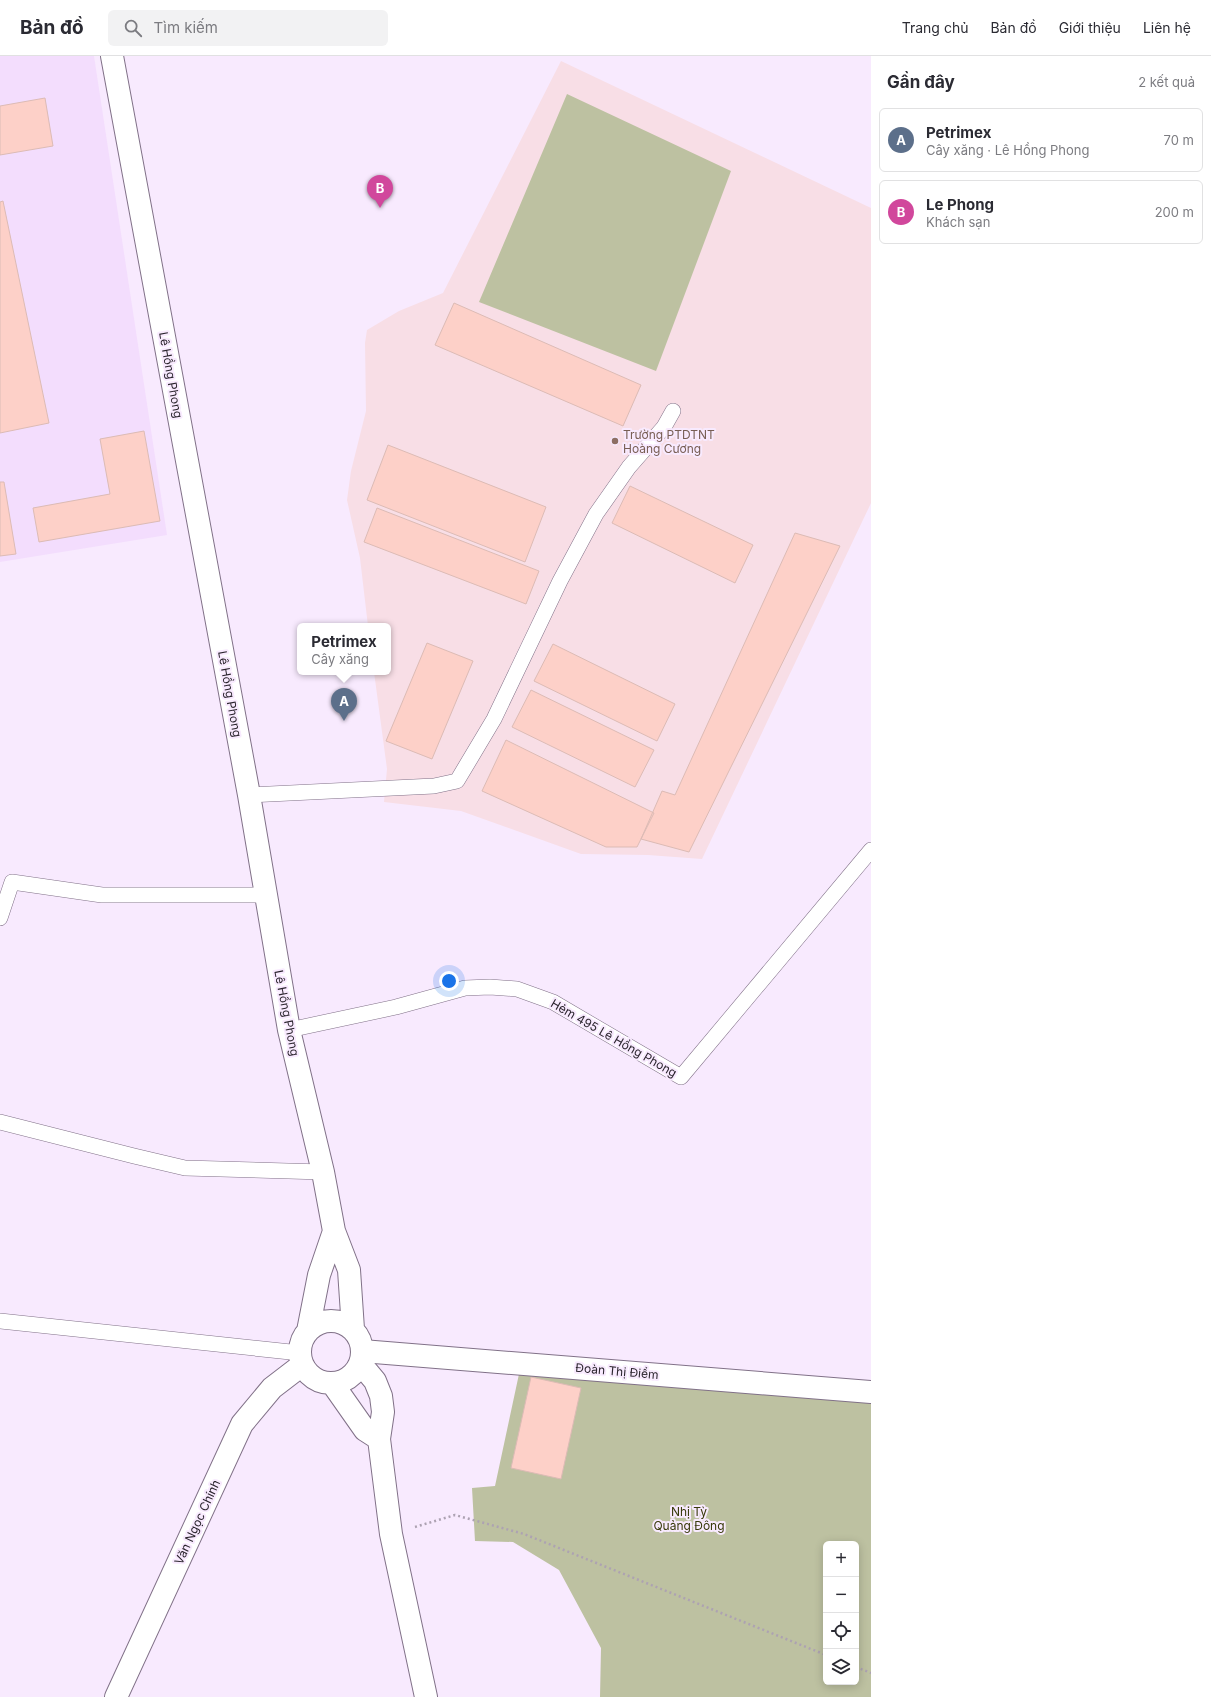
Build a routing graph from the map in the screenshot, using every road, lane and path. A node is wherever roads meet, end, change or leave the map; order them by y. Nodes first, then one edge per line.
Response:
1 (112, 56) edge
2 (673, 411) dead end
3 (248, 795) junction
4 (871, 850) edge
5 (6, 881) edge
6 (266, 895) junction
7 (0, 918) edge
8 (289, 1030) junction
9 (0, 1122) edge
10 (323, 1172) junction
11 (334, 1231) junction
12 (0, 1321) edge
13 (353, 1329) junction
14 (308, 1331) junction
15 (361, 1357) junction
16 (301, 1359) junction
17 (332, 1383) junction
18 (871, 1392) edge
19 (379, 1439) junction
20 (391, 1534) junction
21 (823, 1654) edge
22 (859, 1668) edge
23 (871, 1673) edge
24 (116, 1697) edge
25 (426, 1697) edge

1 - 3 main road, Lê Hồng Phong
2 - 3 lane
3 - 6 main road, Lê Hồng Phong
4 - 8 lane, Hẻm 495 Lê Hồng Phong
5 - 6 lane
5 - 7 lane
6 - 8 main road, Lê Hồng Phong
8 - 10 main road, Lê Hồng Phong
9 - 10 lane
10 - 11 main road, Lê Hồng Phong
11 - 13 main road, Lê Hồng Phong
11 - 14 main road
12 - 16 lane
13 - 14 main road
13 - 15 main road
14 - 16 main road
15 - 17 main road
15 - 18 main road, Đoàn Thị Điểm
15 - 19 main road
16 - 17 main road
16 - 24 main road, Văn Ngọc Chính
17 - 19 main road
19 - 20 main road
20 - 21 path
20 - 25 main road
22 - 23 path

